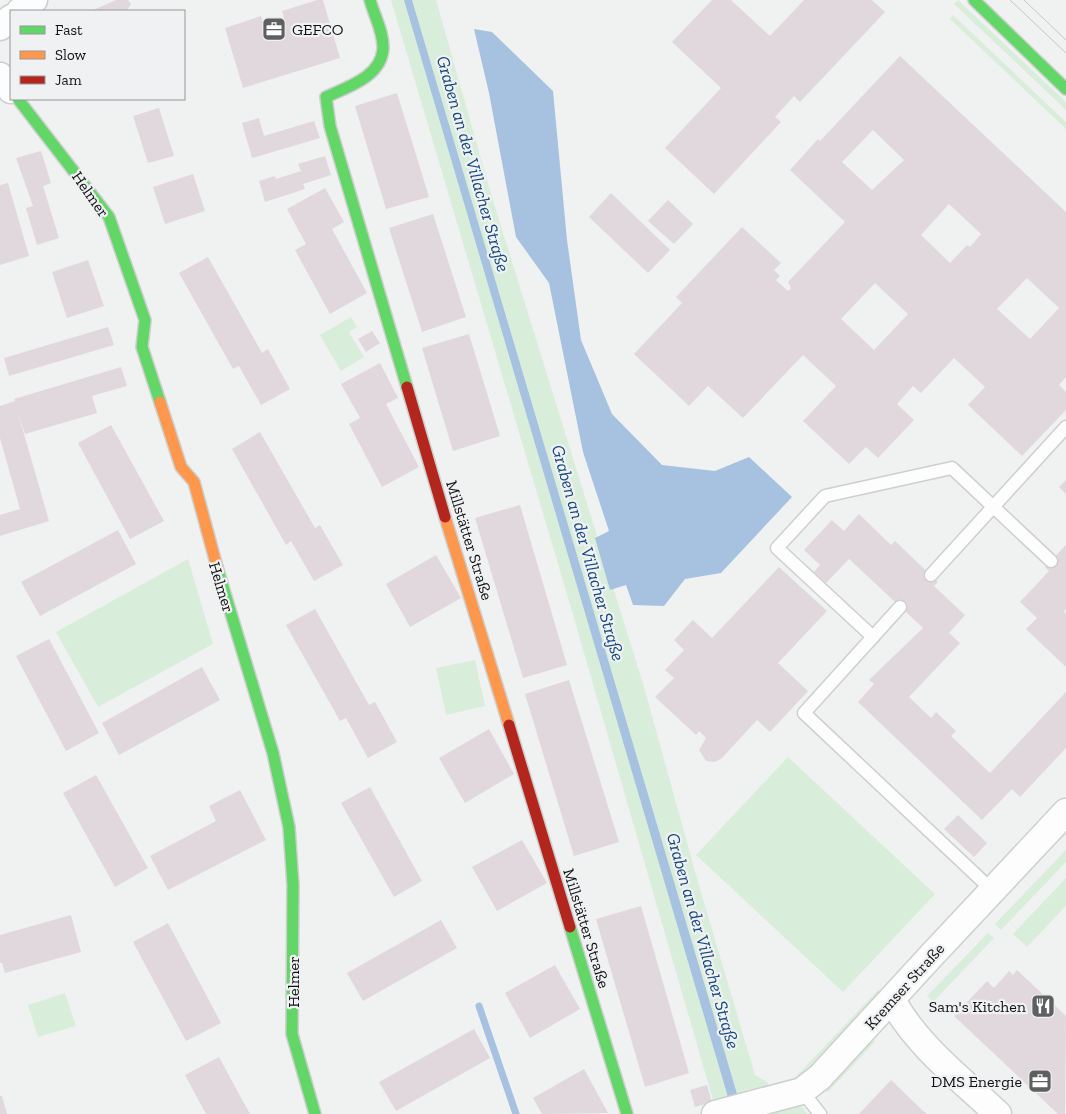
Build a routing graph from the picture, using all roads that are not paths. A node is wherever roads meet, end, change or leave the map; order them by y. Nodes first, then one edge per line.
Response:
1 (34, 0) edge
2 (370, 0) edge
3 (974, 0) edge
4 (21, 10) edge
5 (0, 76) edge
6 (10, 89) edge
7 (1066, 89) edge
8 (19, 100) edge
9 (1066, 427) edge
10 (992, 506) junction
11 (1051, 562) dead end
12 (930, 575) dead end
13 (900, 607) dead end
14 (872, 637) junction
15 (1066, 812) edge
16 (992, 890) junction
17 (892, 1000) junction
18 (802, 1091) junction
19 (315, 1114) edge
20 (627, 1114) edge
21 (716, 1114) edge
22 (820, 1114) edge
23 (998, 1114) edge

1 - 4 street
2 - 20 street, Millstätter Straße
3 - 7 street
5 - 6 street
8 - 19 street, Helmer
9 - 10 lane
10 - 11 lane
10 - 12 lane
10 - 14 lane
13 - 14 lane
14 - 16 lane
15 - 16 street, Kremser Straße
16 - 17 street, Kremser Straße
17 - 18 street, Kremser Straße
17 - 23 street
18 - 21 street, Kremser Straße
18 - 22 lane

